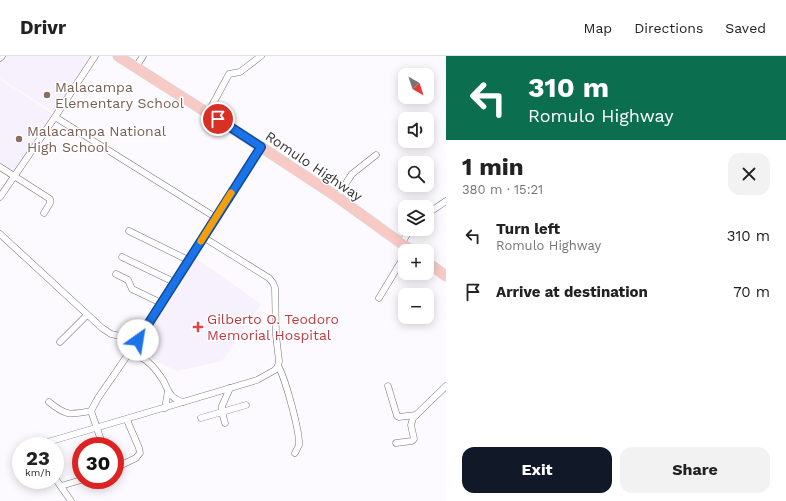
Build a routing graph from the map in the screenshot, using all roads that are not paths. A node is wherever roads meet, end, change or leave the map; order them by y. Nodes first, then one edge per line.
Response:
1 (95, 56) edge
2 (118, 56) edge
3 (143, 56) edge
4 (261, 56) edge
5 (136, 67) junction
6 (208, 113) junction
7 (55, 117) junction
8 (261, 147) junction
9 (376, 156) dead end
10 (0, 167) edge
11 (16, 176) junction
12 (0, 197) edge
13 (337, 198) junction
14 (446, 201) edge
15 (434, 209) edge
16 (44, 213) dead end
17 (216, 217) junction
18 (130, 231) dead end
19 (0, 234) edge
20 (203, 237) junction
21 (399, 244) edge
22 (122, 257) dead end
23 (188, 260) junction
24 (398, 265) edge
25 (434, 267) edge
26 (116, 274) dead end
27 (446, 276) edge
28 (174, 282) junction
29 (379, 298) dead end
30 (161, 303) junction
31 (87, 315) junction
32 (138, 340) junction
33 (60, 342) dead end
34 (130, 351) junction
35 (278, 366) junction
36 (388, 386) dead end
37 (446, 386) edge
38 (230, 388) junction
39 (168, 391) junction
40 (49, 402) dead end
41 (183, 402) junction
42 (246, 405) dead end
43 (165, 408) junction
44 (91, 411) junction
45 (222, 412) junction
46 (416, 415) junction
47 (201, 418) dead end
48 (127, 420) junction
49 (225, 423) dead end
50 (98, 428) junction
51 (100, 437) edge
52 (64, 438) edge
53 (396, 443) dead end
54 (295, 453) dead end
55 (124, 464) edge
56 (63, 489) edge
57 (71, 501) edge

1 - 7 street
2 - 5 highway, Romulo Highway
3 - 5 street
4 - 6 street
5 - 6 highway, Romulo Highway
6 - 8 highway, Romulo Highway
7 - 11 street
7 - 17 street
8 - 13 highway, Romulo Highway
8 - 17 street
9 - 13 street
10 - 11 street
11 - 12 street
11 - 16 street
13 - 21 highway, Romulo Highway
14 - 15 street
17 - 20 street
18 - 23 street
19 - 31 street
20 - 23 street
20 - 35 street
22 - 28 street
23 - 28 street
24 - 29 street
25 - 27 highway
26 - 30 street
28 - 30 street
30 - 32 street
31 - 32 street
31 - 33 street
32 - 34 street
34 - 39 street
34 - 44 street
35 - 38 street
35 - 54 street
36 - 46 street
37 - 46 street
38 - 41 street
38 - 45 street
39 - 41 street
39 - 43 street
40 - 44 street
41 - 43 street
42 - 45 street
43 - 48 street
44 - 50 street
45 - 47 street
45 - 49 street
46 - 53 street
48 - 50 street
48 - 55 street
50 - 51 street
50 - 52 street
56 - 57 street

